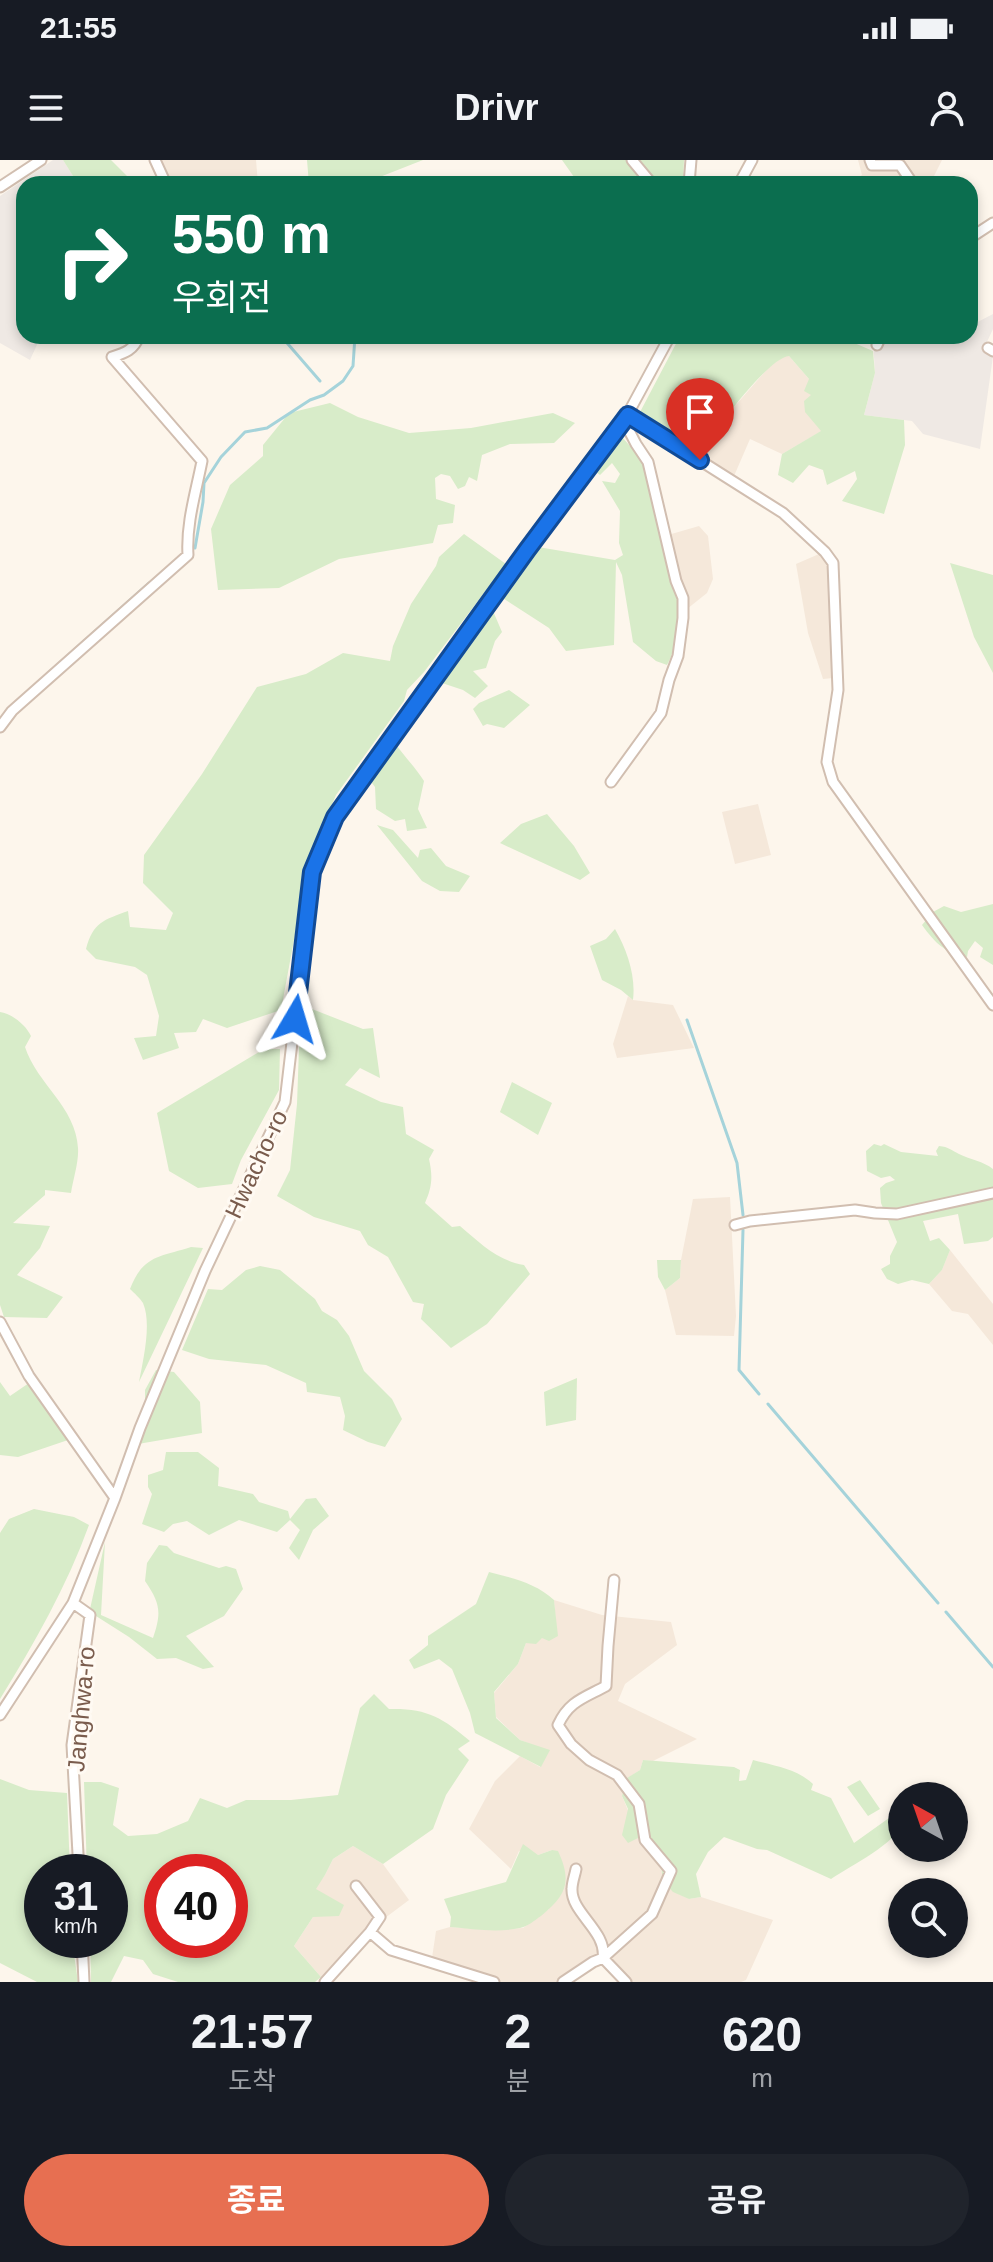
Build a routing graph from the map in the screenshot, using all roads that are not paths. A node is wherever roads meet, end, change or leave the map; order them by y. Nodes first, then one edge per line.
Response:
1 (41, 160) edge
2 (632, 160) edge
3 (870, 160) edge
4 (17, 176) edge
5 (645, 176) edge
6 (908, 176) edge
7 (136, 344) edge
8 (666, 344) edge
9 (626, 418) junction
10 (0, 727) edge
11 (611, 782) dead end
12 (993, 1005) edge
13 (993, 1193) edge
14 (735, 1225) dead end
15 (0, 1322) edge
16 (115, 1498) junction
17 (614, 1580) dead end
18 (73, 1603) junction
19 (0, 1715) edge
20 (78, 1854) edge
21 (576, 1869) dead end
22 (356, 1886) dead end
23 (370, 1932) junction
24 (83, 1958) edge
25 (603, 1958) junction
26 (84, 1982) edge
27 (325, 1982) edge
28 (494, 1982) edge
29 (563, 1982) edge
30 (626, 1982) edge

1 - 4 street
2 - 5 street
3 - 6 street
7 - 10 street
8 - 9 street, Hwacho-ro
9 - 11 street
9 - 12 street
9 - 16 street, Hwacho-ro
13 - 14 street
15 - 16 street
16 - 18 street, Hwacho-ro
17 - 25 street
18 - 19 street, Hwacho-ro
18 - 20 street, Janghwa-ro
21 - 25 street
22 - 23 street
23 - 27 street
23 - 28 street
24 - 26 street
25 - 29 street
25 - 30 street

